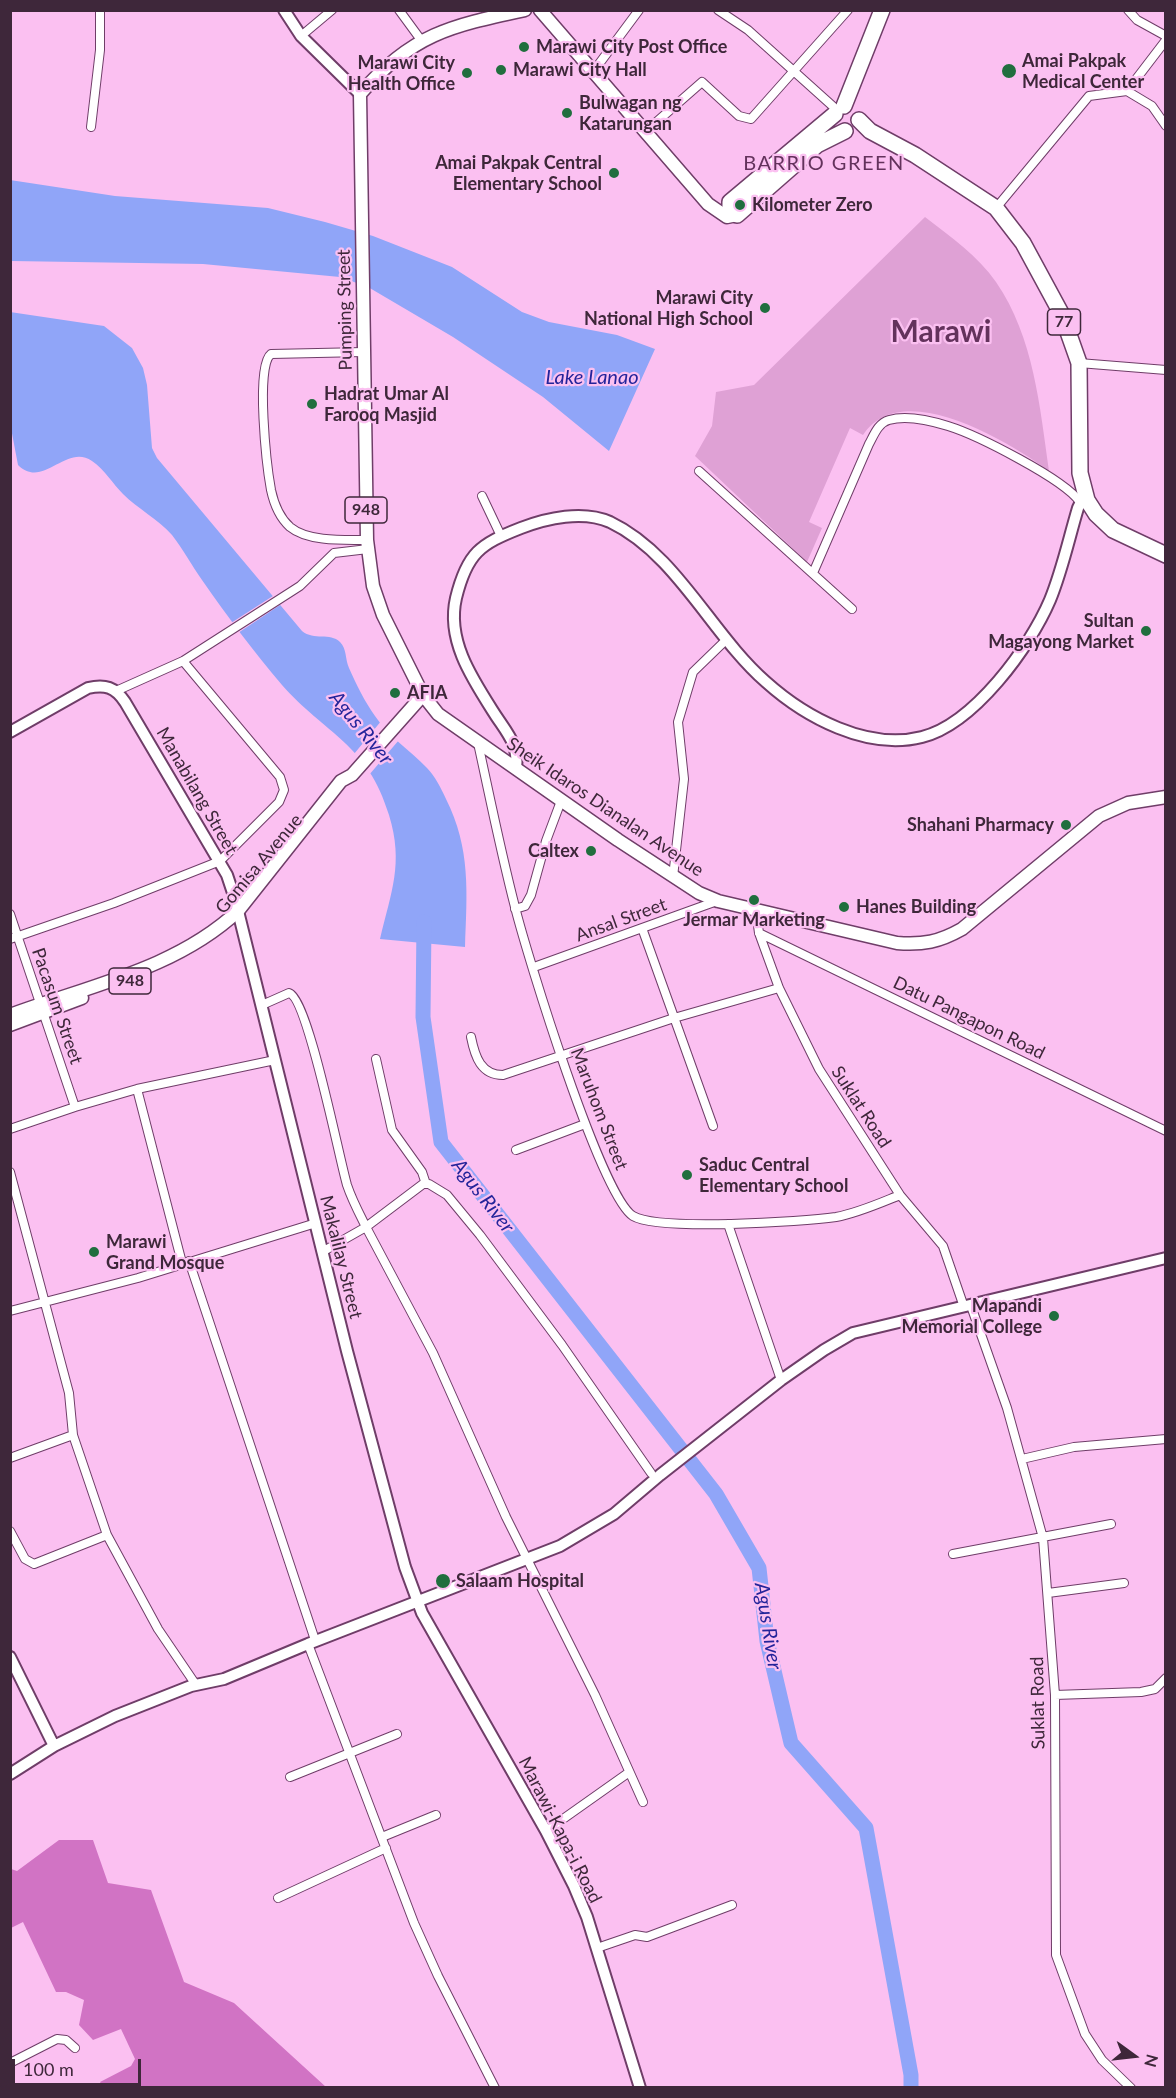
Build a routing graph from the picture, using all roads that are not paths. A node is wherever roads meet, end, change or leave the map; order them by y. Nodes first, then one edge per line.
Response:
1 (100, 10) edge
2 (284, 10) edge
3 (332, 10) edge
4 (399, 10) edge
5 (525, 10) edge
6 (540, 10) edge
7 (639, 10) edge
8 (718, 10) edge
9 (848, 10) edge
10 (882, 10) edge
11 (1128, 10) edge
12 (301, 36) junction
13 (1166, 38) edge
14 (421, 40) junction
15 (593, 72) junction
16 (791, 72) junction
17 (1127, 91) junction
18 (360, 94) junction
19 (846, 118) junction
20 (1166, 126) edge
21 (91, 127) dead end
22 (645, 132) junction
23 (734, 208) joint
24 (996, 208) junction
25 (363, 352) junction
26 (1079, 363) junction
27 (1166, 370) edge
28 (699, 471) dead end
29 (482, 496) dead end
30 (1082, 498) junction
31 (501, 536) junction
32 (367, 544) junction
33 (1166, 555) edge
34 (813, 573) junction
35 (852, 609) dead end
36 (725, 641) junction
37 (183, 661) junction
38 (113, 689) junction
39 (423, 694) junction
40 (10, 732) edge
41 (478, 743) junction
42 (516, 768) junction
43 (1166, 797) edge
44 (561, 801) junction
45 (220, 861) junction
46 (673, 877) junction
47 (718, 901) junction
48 (515, 909) junction
49 (756, 911) junction
50 (10, 914) edge
51 (239, 915) junction
52 (642, 928) junction
53 (759, 933) junction
54 (14, 938) edge
55 (534, 967) junction
56 (779, 988) junction
57 (261, 1005) junction
58 (42, 1008) junction
59 (10, 1015) edge
60 (674, 1018) junction
61 (10, 1025) edge
62 (471, 1037) dead end
63 (562, 1055) junction
64 (376, 1059) dead end
65 (275, 1060) junction
66 (137, 1089) junction
67 (75, 1107) junction
68 (1166, 1123) edge
69 (585, 1124) junction
70 (713, 1126) dead end
71 (1155, 1126) junction
72 (10, 1129) edge
73 (1166, 1131) edge
74 (516, 1150) dead end
75 (10, 1172) edge
76 (426, 1184) junction
77 (900, 1195) junction
78 (316, 1223) junction
79 (728, 1224) junction
80 (366, 1227) junction
81 (322, 1252) junction
82 (1166, 1258) edge
83 (185, 1262) junction
84 (44, 1302) junction
85 (967, 1306) junction
86 (10, 1311) edge
87 (782, 1380) junction
88 (73, 1435) junction
89 (1166, 1439) edge
90 (10, 1458) edge
91 (1022, 1459) junction
92 (655, 1474) junction
93 (1111, 1524) dead end
94 (10, 1531) edge
95 (107, 1535) junction
96 (1043, 1538) junction
97 (953, 1554) dead end
98 (527, 1558) junction
99 (1124, 1583) dead end
100 (1048, 1593) junction
101 (417, 1602) junction
102 (312, 1642) junction
103 (10, 1657) edge
104 (1166, 1678) edge
105 (196, 1685) junction
106 (1055, 1695) junction
107 (397, 1734) dead end
108 (54, 1746) junction
109 (349, 1755) junction
110 (628, 1773) junction
111 (10, 1774) edge
112 (290, 1777) dead end
113 (643, 1802) dead end
114 (436, 1815) dead end
115 (546, 1832) junction
116 (382, 1837) junction
117 (386, 1848) junction
118 (278, 1898) dead end
119 (732, 1905) dead end
120 (597, 1948) junction
121 (75, 2048) dead end
122 (10, 2063) edge
123 (495, 2088) edge
124 (640, 2088) edge
125 (1131, 2088) edge

1 - 21 street
2 - 12 main road
3 - 12 street
4 - 14 street
5 - 14 main road
6 - 15 main road
7 - 15 street
8 - 16 street
9 - 16 street
10 - 19 highway
11 - 13 street
12 - 18 main road
13 - 17 street
14 - 18 main road
15 - 22 main road
16 - 19 street
16 - 22 street
17 - 20 street
17 - 24 street
18 - 25 main road, Pumping Street / 948
19 - 23 highway
19 - 24 highway, 77
22 - 23 main road
24 - 26 highway, 77
25 - 32 main road, Pumping Street / 948
25 - 32 street
26 - 27 street
26 - 30 highway, 77
28 - 34 street
29 - 31 street
30 - 33 highway, 77
30 - 34 street
30 - 36 main road
31 - 36 main road
31 - 42 main road
32 - 37 street
32 - 39 main road, Pumping Street / 948
34 - 35 street
36 - 46 street
37 - 38 street
37 - 45 street
38 - 40 main road
38 - 45 main road, Manabilang Street
39 - 41 main road, Sheik Idaros Dianalan Avenue
39 - 51 main road, Gomisa Avenue / 948
41 - 42 main road, Sheik Idaros Dianalan Avenue
41 - 48 street, Maruhom Street
42 - 44 main road, Sheik Idaros Dianalan Avenue
43 - 49 main road, Sheik Idaros Dianalan Avenue
44 - 46 main road, Sheik Idaros Dianalan Avenue
44 - 48 street
45 - 51 main road, Manabilang Street
45 - 54 street
46 - 47 main road, Sheik Idaros Dianalan Avenue
47 - 49 main road, Sheik Idaros Dianalan Avenue
47 - 52 street, Ansal Street
48 - 55 street, Maruhom Street
49 - 53 street, Suklat Road
50 - 54 street, Pacasum Street
51 - 57 main road, Makalilay Street
51 - 58 main road, Gomisa Avenue / 948
52 - 55 street, Ansal Street
52 - 60 street
53 - 56 street, Suklat Road
53 - 71 street, Datu Pangapon Road
54 - 58 street, Pacasum Street
55 - 63 street, Maruhom Street
56 - 60 street
56 - 77 street, Suklat Road
57 - 65 main road, Makalilay Street
57 - 80 street
58 - 59 main road, Gomisa Avenue / 948
58 - 61 main road, Gomisa Avenue / 948
58 - 67 street, Pacasum Street
60 - 63 street
60 - 70 street
62 - 63 street
63 - 69 street, Maruhom Street
64 - 76 street
65 - 66 street
65 - 78 main road, Makalilay Street
66 - 67 street
66 - 83 street
67 - 72 street
68 - 71 street
69 - 74 street
69 - 79 street, Maruhom Street
71 - 73 street, Datu Pangapon Road
75 - 84 street
76 - 80 street
76 - 92 street
77 - 79 street, Maruhom Street
77 - 85 street, Suklat Road
78 - 81 main road, Makalilay Street
78 - 83 street
79 - 87 street
80 - 81 street
80 - 98 street
81 - 101 main road, Makalilay Street
82 - 85 main road
83 - 84 street
83 - 102 street
84 - 86 street
84 - 88 street
85 - 87 main road
85 - 91 street, Suklat Road
87 - 92 main road
88 - 90 street
88 - 95 street
89 - 91 street
91 - 96 street, Suklat Road
92 - 98 main road
93 - 96 street
94 - 95 street
95 - 105 street
96 - 97 street
96 - 100 street, Suklat Road
98 - 101 main road
98 - 110 street
99 - 100 street
100 - 106 street, Suklat Road
101 - 102 main road
101 - 115 main road, Marawi-Kapa-i Road
102 - 105 main road
102 - 109 street
103 - 108 main road
104 - 106 street
105 - 108 main road
106 - 125 street, Suklat Road
107 - 109 street
108 - 111 main road
109 - 112 street
109 - 116 street
110 - 113 street
110 - 115 street
114 - 116 street
115 - 120 main road, Marawi-Kapa-i Road
116 - 117 street
117 - 118 street
117 - 123 street
119 - 120 street
120 - 124 main road, Marawi-Kapa-i Road
121 - 122 street

